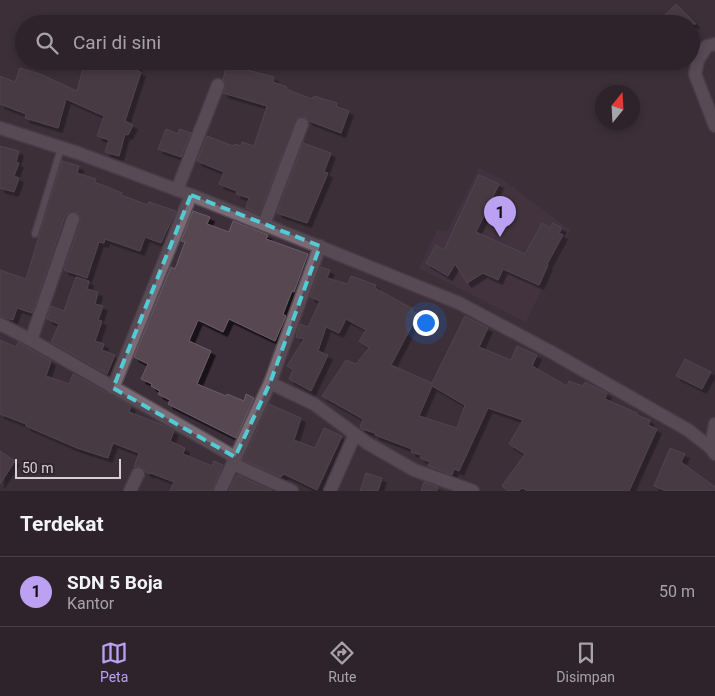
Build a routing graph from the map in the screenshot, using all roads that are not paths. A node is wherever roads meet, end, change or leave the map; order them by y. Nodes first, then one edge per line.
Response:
1 (715, 44) edge
2 (700, 57) edge
3 (696, 70) edge
4 (218, 85) dead end
5 (302, 124) dead end
6 (715, 126) edge
7 (0, 128) edge
8 (61, 148) junction
9 (177, 190) junction
10 (191, 195) junction
11 (74, 219) dead end
12 (264, 224) junction
13 (34, 234) dead end
14 (320, 246) junction
15 (0, 324) edge
16 (31, 340) junction
17 (270, 383) junction
18 (113, 388) junction
19 (715, 424) edge
20 (355, 434) junction
21 (713, 451) edge
22 (234, 461) junction
23 (138, 474) dead end
24 (130, 491) edge
25 (220, 491) edge
26 (292, 491) edge
27 (330, 491) edge
28 (473, 491) edge

1 - 2 street
3 - 6 street
4 - 9 street
5 - 12 street
7 - 8 street
8 - 9 street
8 - 13 lane
9 - 10 street
10 - 12 street
10 - 18 street
11 - 16 street
12 - 14 street
14 - 17 street
14 - 21 street
15 - 16 street
16 - 18 street
17 - 20 street
17 - 22 street
18 - 22 street
19 - 21 street
20 - 27 street
20 - 28 street
22 - 25 street
22 - 26 street
23 - 24 street

